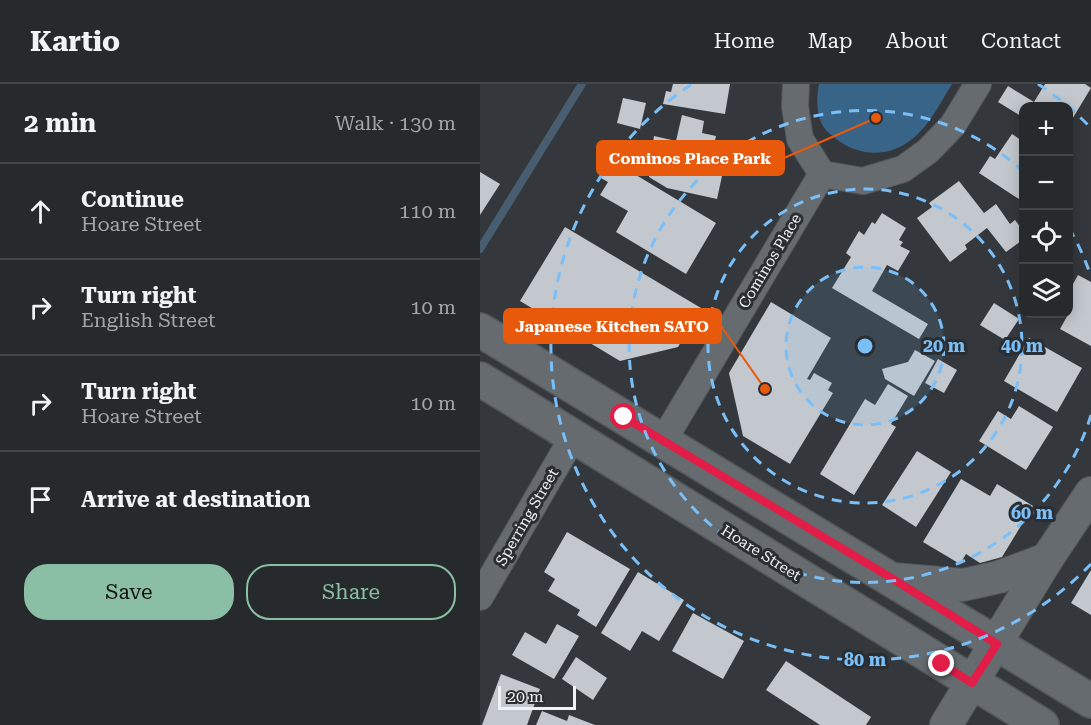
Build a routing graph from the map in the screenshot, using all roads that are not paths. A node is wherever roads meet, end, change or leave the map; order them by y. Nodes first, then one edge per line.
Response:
1 (796, 84) edge
2 (978, 84) edge
3 (822, 174) junction
4 (480, 330) edge
5 (480, 379) edge
6 (573, 436) junction
7 (663, 441) junction
8 (1091, 493) edge
9 (1047, 559) junction
10 (893, 579) junction
11 (480, 597) edge
12 (997, 644) junction
13 (972, 683) junction
14 (1091, 701) edge
15 (946, 725) edge
16 (1042, 725) edge

1 - 3 street
2 - 3 street
3 - 7 street, Cominos Place
4 - 7 main road
5 - 6 main road, Hoare Street
6 - 11 street, Sperring Street
6 - 13 main road, Hoare Street
7 - 10 main road
8 - 9 street
9 - 10 street
9 - 12 street
10 - 12 main road
12 - 13 street
12 - 14 main road
13 - 15 street
13 - 16 main road, Hoare Street

